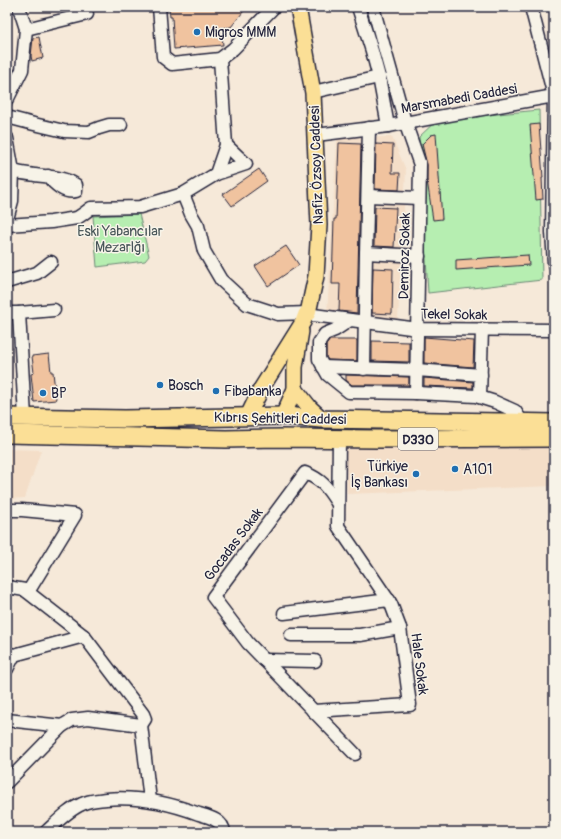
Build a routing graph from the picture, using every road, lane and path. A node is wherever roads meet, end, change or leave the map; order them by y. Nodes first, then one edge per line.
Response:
1 (19, 7) edge
2 (159, 7) edge
3 (274, 7) edge
4 (298, 7) edge
5 (358, 7) edge
6 (373, 7) edge
7 (531, 7) edge
8 (87, 14) dead end
9 (26, 28) junction
10 (220, 60) junction
11 (379, 77) junction
12 (313, 92) junction
13 (554, 96) edge
14 (7, 100) edge
15 (7, 117) edge
16 (405, 122) junction
17 (121, 125) dead end
18 (388, 126) junction
19 (370, 128) junction
20 (316, 135) junction
21 (7, 138) edge
22 (226, 145) junction
23 (13, 171) junction
24 (216, 174) junction
25 (48, 176) dead end
26 (183, 194) junction
27 (368, 196) junction
28 (419, 198) junction
29 (7, 219) edge
30 (7, 224) edge
31 (366, 254) junction
32 (419, 256) junction
33 (50, 262) dead end
34 (554, 263) edge
35 (7, 282) edge
36 (54, 310) dead end
37 (13, 313) edge
38 (306, 317) junction
39 (350, 320) junction
40 (365, 322) junction
41 (418, 329) junction
42 (482, 329) junction
43 (554, 330) edge
44 (323, 367) junction
45 (364, 369) junction
46 (417, 370) junction
47 (481, 375) junction
48 (295, 389) junction
49 (416, 393) junction
50 (480, 398) junction
51 (248, 416) junction
52 (283, 416) junction
53 (7, 417) edge
54 (25, 417) junction
55 (322, 419) junction
56 (522, 422) junction
57 (554, 423) edge
58 (7, 434) edge
59 (247, 438) junction
60 (281, 438) junction
61 (554, 438) edge
62 (340, 439) junction
63 (338, 504) junction
64 (7, 510) edge
65 (7, 587) edge
66 (28, 592) junction
67 (390, 602) junction
68 (284, 613) dead end
69 (400, 628) junction
70 (291, 635) dead end
71 (84, 636) junction
72 (11, 654) edge
73 (264, 660) junction
74 (315, 661) dead end
75 (7, 669) edge
76 (313, 711) junction
77 (7, 720) edge
78 (141, 725) junction
79 (62, 726) junction
80 (355, 754) dead end
81 (7, 782) edge
82 (150, 800) junction
83 (46, 832) edge
84 (224, 832) edge

1 - 9 street
2 - 10 street
3 - 10 street
4 - 12 main road, Nafiz Özsoy Caddesi
5 - 11 street
6 - 16 street, Demiroz Sokak
7 - 13 street
8 - 9 street
9 - 14 street
10 - 22 street
11 - 12 street
11 - 18 street
12 - 20 main road, Nafiz Özsoy Caddesi
13 - 16 street, Marsmabedi Caddesi
13 - 34 street
15 - 17 street
16 - 18 street, Marsmabedi Caddesi
16 - 28 street, Demiroz Sokak
18 - 19 street, Marsmabedi Caddesi
19 - 20 street, Marsmabedi Caddesi
19 - 27 street
20 - 38 main road, Nafiz Özsoy Caddesi
21 - 23 street
22 - 24 street
22 - 24 street
23 - 25 street
23 - 29 street
24 - 26 street
26 - 30 street
26 - 38 street, Tekel Sokak
27 - 28 street
27 - 31 street
28 - 32 street, Demiroz Sokak
31 - 32 street
31 - 40 street
32 - 41 street, Demiroz Sokak
33 - 35 street
36 - 37 street
37 - 54 street
38 - 39 street, Tekel Sokak
38 - 48 main road, Nafiz Özsoy Caddesi
38 - 51 main road, Nafiz Özsoy Caddesi
39 - 40 street, Tekel Sokak
39 - 44 street
40 - 41 street, Tekel Sokak
40 - 45 street
41 - 42 street, Tekel Sokak
41 - 46 street, Demiroz Sokak
42 - 43 street, Tekel Sokak
42 - 47 street
44 - 45 street
44 - 49 street
45 - 46 street
46 - 47 street
46 - 49 street, Demiroz Sokak
47 - 50 street
48 - 52 main road, Nafiz Özsoy Caddesi
48 - 55 main road
49 - 50 street
50 - 56 street
51 - 52 highway, Kıbrıs Şehitleri Caddesi / D330
51 - 54 highway, Kıbrıs Şehitleri Caddesi / D330
51 - 59 highway
52 - 55 highway, Kıbrıs Şehitleri Caddesi / D330
52 - 60 highway
53 - 54 highway, Kıbrıs Şehitleri Caddesi / D330
55 - 56 highway, Kıbrıs Şehitleri Caddesi / D330
56 - 57 highway, Kıbrıs Şehitleri Caddesi / D330
58 - 59 highway, Kıbrıs Şehitleri Caddesi / D330
59 - 60 highway, Kıbrıs Şehitleri Caddesi / D330
60 - 62 highway, Kıbrıs Şehitleri Caddesi / D330
61 - 62 highway, Kıbrıs Şehitleri Caddesi / D330
62 - 63 street, Hale Sokak
63 - 67 street, Hale Sokak
63 - 73 street, Gocadas Sokak
64 - 66 street
65 - 66 street
66 - 71 street
67 - 68 street
67 - 69 street, Hale Sokak
69 - 70 street
69 - 76 street, Hale Sokak
71 - 72 street
71 - 78 street
72 - 75 street
73 - 74 street
73 - 76 street, Gocadas Sokak
76 - 80 street, Gocadas Sokak
77 - 79 street
78 - 79 street
78 - 82 street
79 - 81 street
82 - 83 street
82 - 84 street

